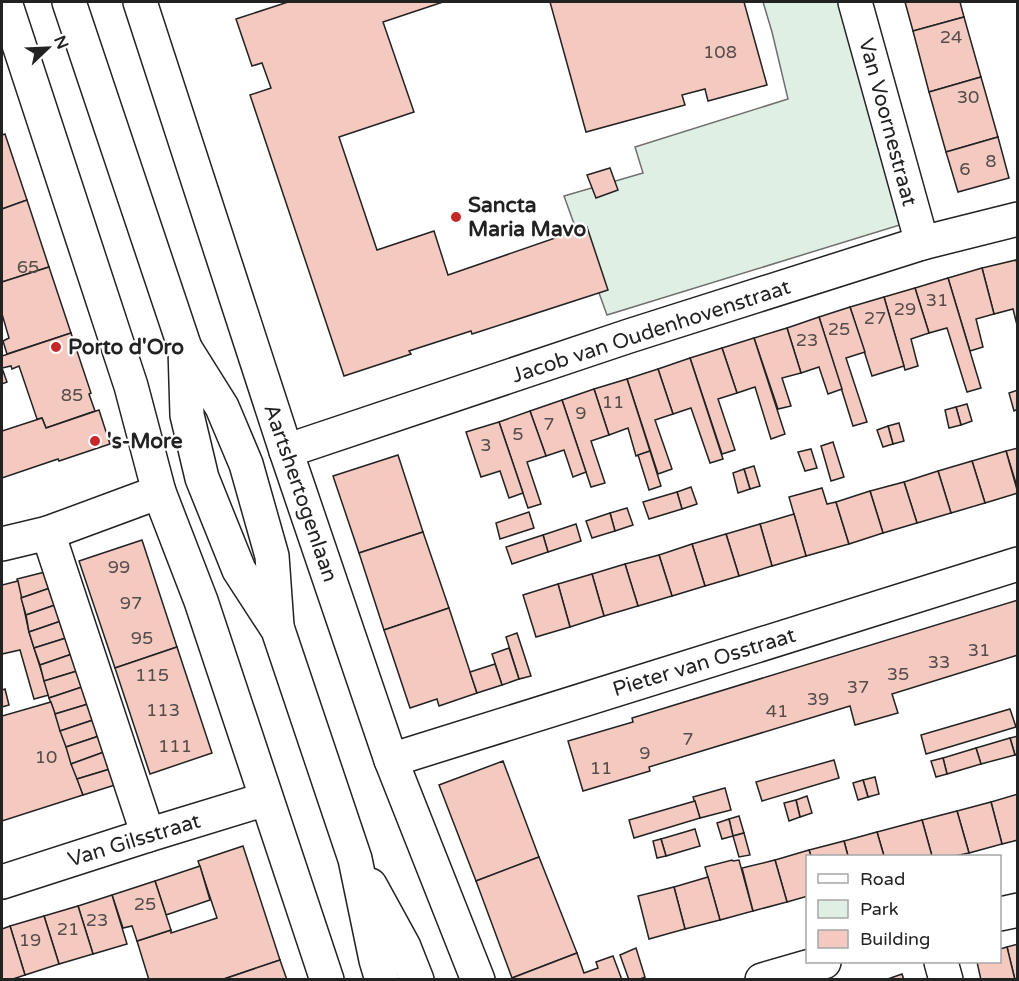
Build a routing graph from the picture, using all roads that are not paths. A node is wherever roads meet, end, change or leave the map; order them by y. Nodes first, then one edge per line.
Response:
1 (5, 2) edge
2 (69, 2) edge
3 (140, 2) edge
4 (855, 2) edge
5 (1017, 219) edge
6 (922, 243) junction
7 (185, 348) junction
8 (286, 451) junction
9 (159, 492) junction
10 (48, 533) junction
11 (2, 544) edge
12 (1017, 564) edge
13 (278, 630) junction
14 (391, 760) junction
15 (266, 799) junction
16 (148, 835) junction
17 (355, 859) junction
18 (2, 882) edge
19 (1017, 910) edge
20 (1001, 914) edge
21 (821, 963) edge
22 (941, 963) edge
23 (327, 980) edge
24 (382, 980) edge
25 (417, 980) edge
26 (478, 980) edge
27 (762, 980) edge
28 (946, 980) edge

1 - 9 street
2 - 7 street, Aartshertogenlaan
3 - 8 street, Aartshertogenlaan
4 - 6 street, Van Voornestraat
5 - 6 street, Jacob van Oudenhovenstraat
6 - 8 street, Jacob van Oudenhovenstraat
7 - 13 street, Aartshertogenlaan
7 - 13 street, Aartshertogenlaan
8 - 14 street, Aartshertogenlaan
9 - 10 street
9 - 15 street
10 - 11 street
10 - 16 street
12 - 14 street, Pieter van Osstraat
13 - 17 street, Aartshertogenlaan
14 - 26 street, Aartshertogenlaan
15 - 16 street, Van Gilsstraat
15 - 23 street
16 - 18 street, Van Gilsstraat
17 - 24 street, Aartshertogenlaan
17 - 25 street, Aartshertogenlaan
19 - 20 street
21 - 27 street
22 - 28 street

